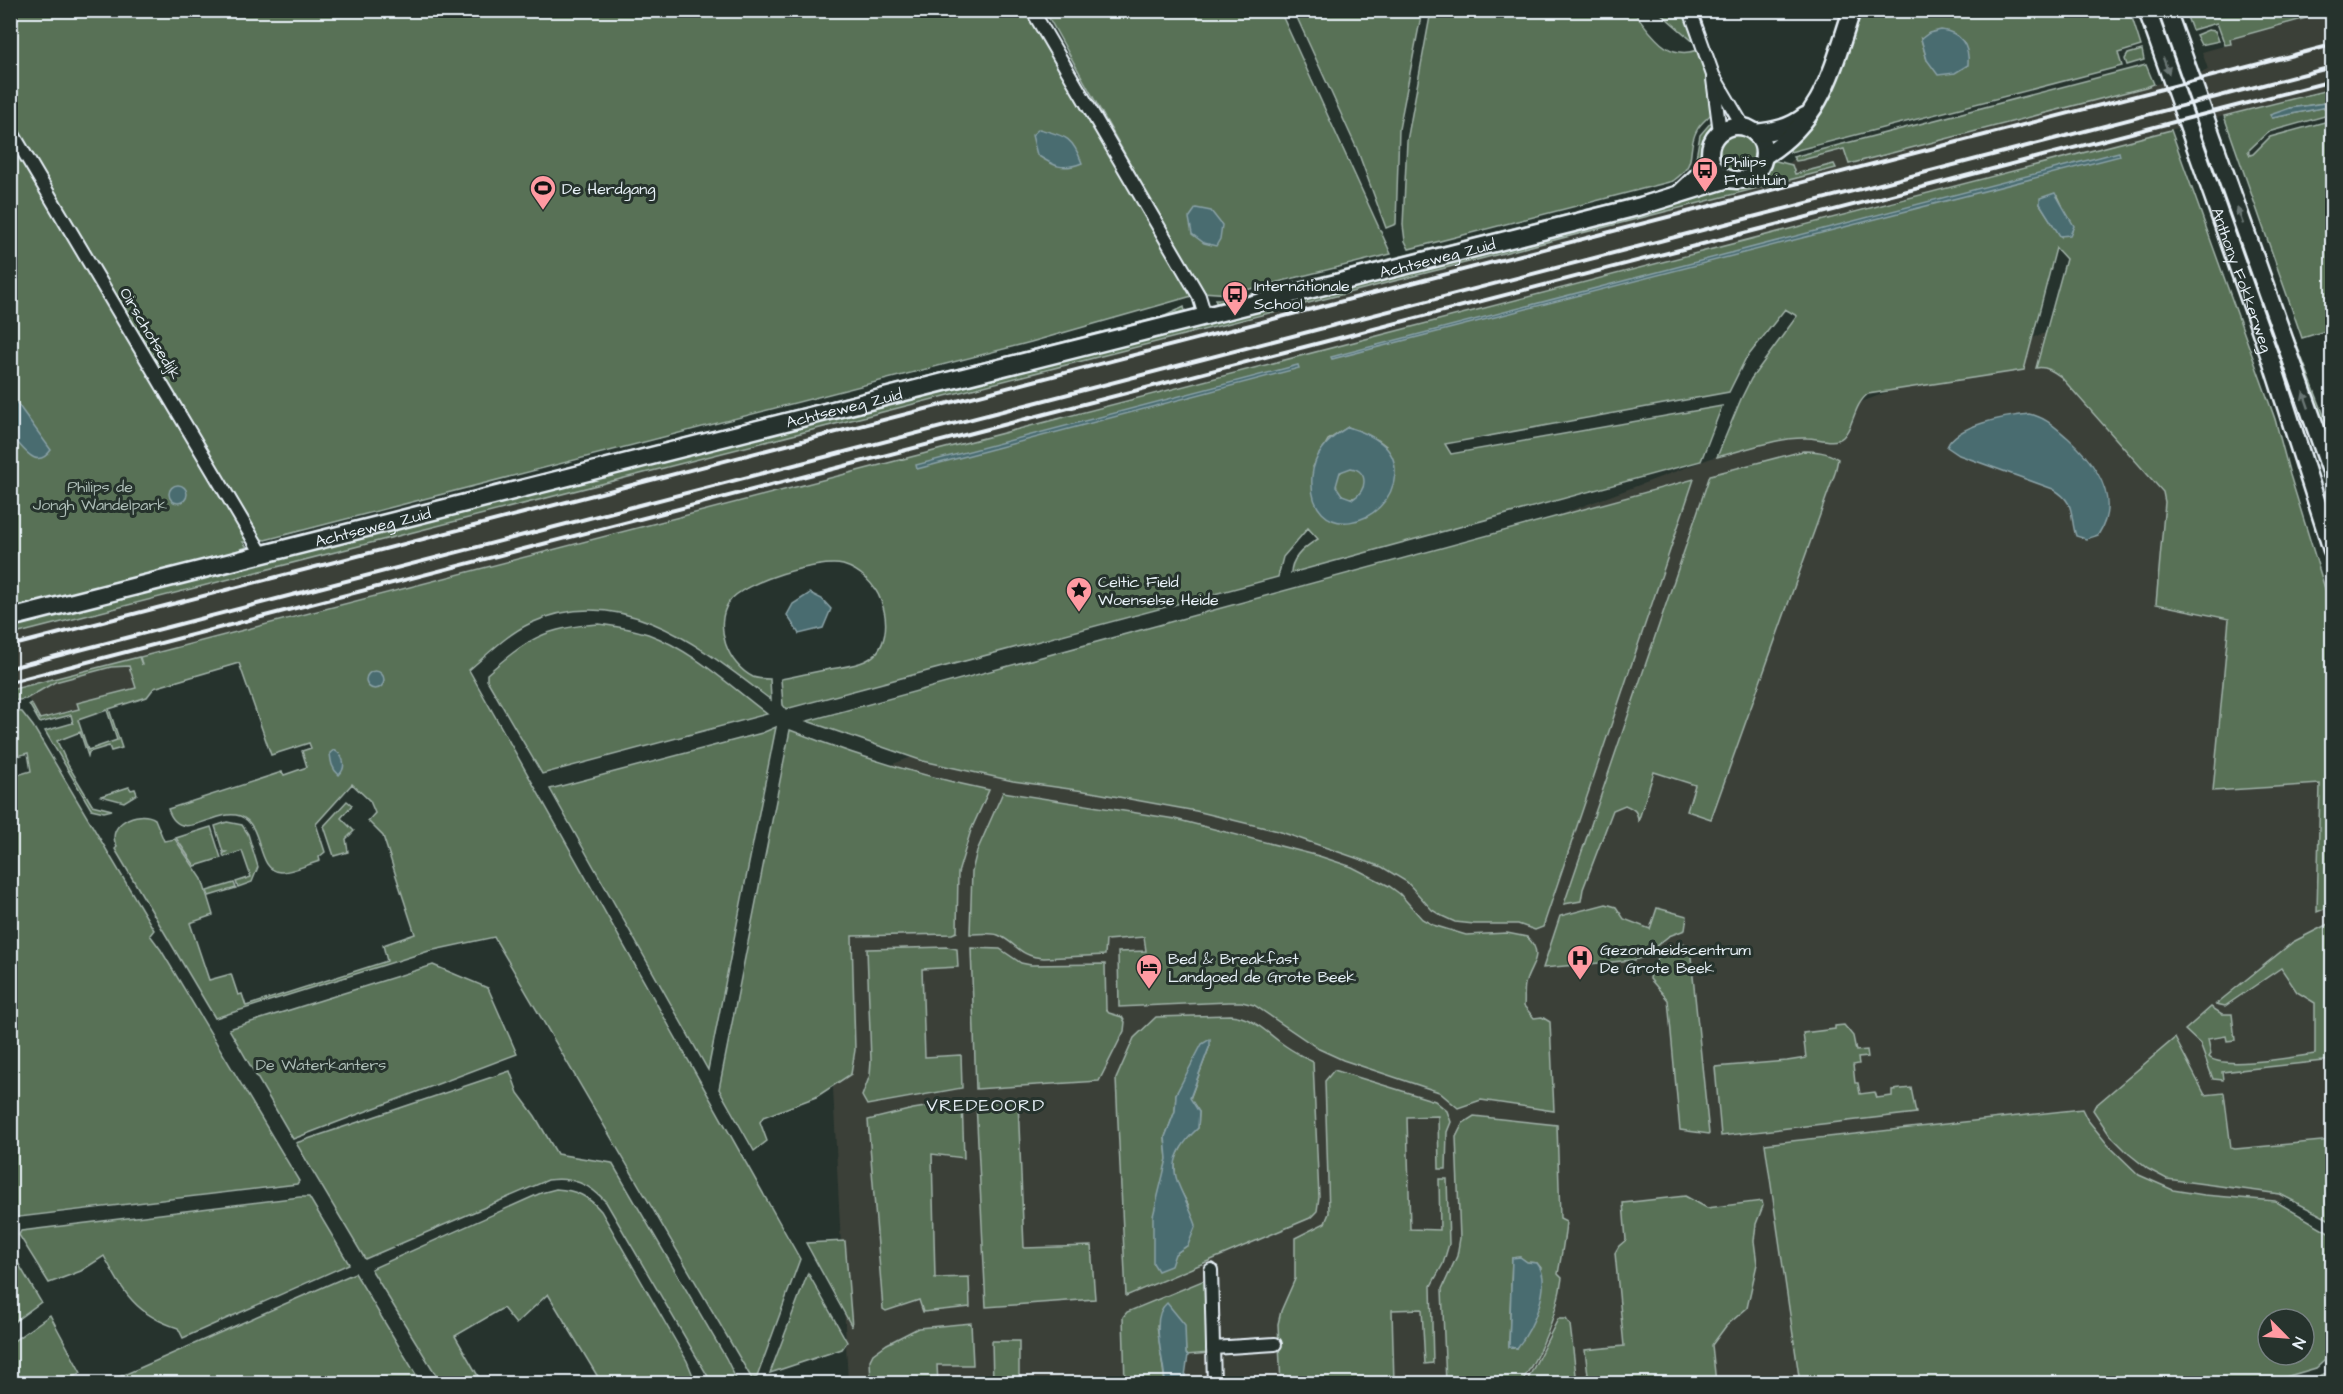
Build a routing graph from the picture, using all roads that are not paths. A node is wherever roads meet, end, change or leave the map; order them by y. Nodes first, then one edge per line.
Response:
1 (1032, 10) edge
2 (1690, 10) edge
3 (1852, 10) edge
4 (2147, 10) edge
5 (2167, 10) edge
6 (1713, 75) junction
7 (1813, 110) junction
8 (10, 129) edge
9 (1749, 130) junction
10 (1720, 132) junction
11 (1710, 156) junction
12 (1764, 156) junction
13 (1728, 179) junction
14 (1676, 196) junction
15 (1205, 316) junction
16 (2332, 474) edge
17 (2332, 550) edge
18 (262, 554) junction
19 (10, 618) edge
20 (1211, 1270) dead end
21 (1275, 1344) dead end
22 (1213, 1348) junction
23 (1214, 1383) edge

1 - 15 street
2 - 6 street
3 - 7 street
4 -> 17 street, Anthony Fokkerweg
16 -> 5 street, Anthony Fokkerweg
6 - 9 street
6 - 10 street
7 - 9 street
7 - 12 street
8 - 18 street, Oirschotsedijk
9 - 10 street
9 - 12 street
10 - 11 street
11 - 13 street
11 - 14 street, Achtseweg Zuid
12 - 13 street
13 - 14 street, Achtseweg Zuid
14 - 15 street, Achtseweg Zuid
15 - 18 street, Achtseweg Zuid
18 - 19 street, Achtseweg Zuid
20 - 22 street
21 - 22 street
22 - 23 street

